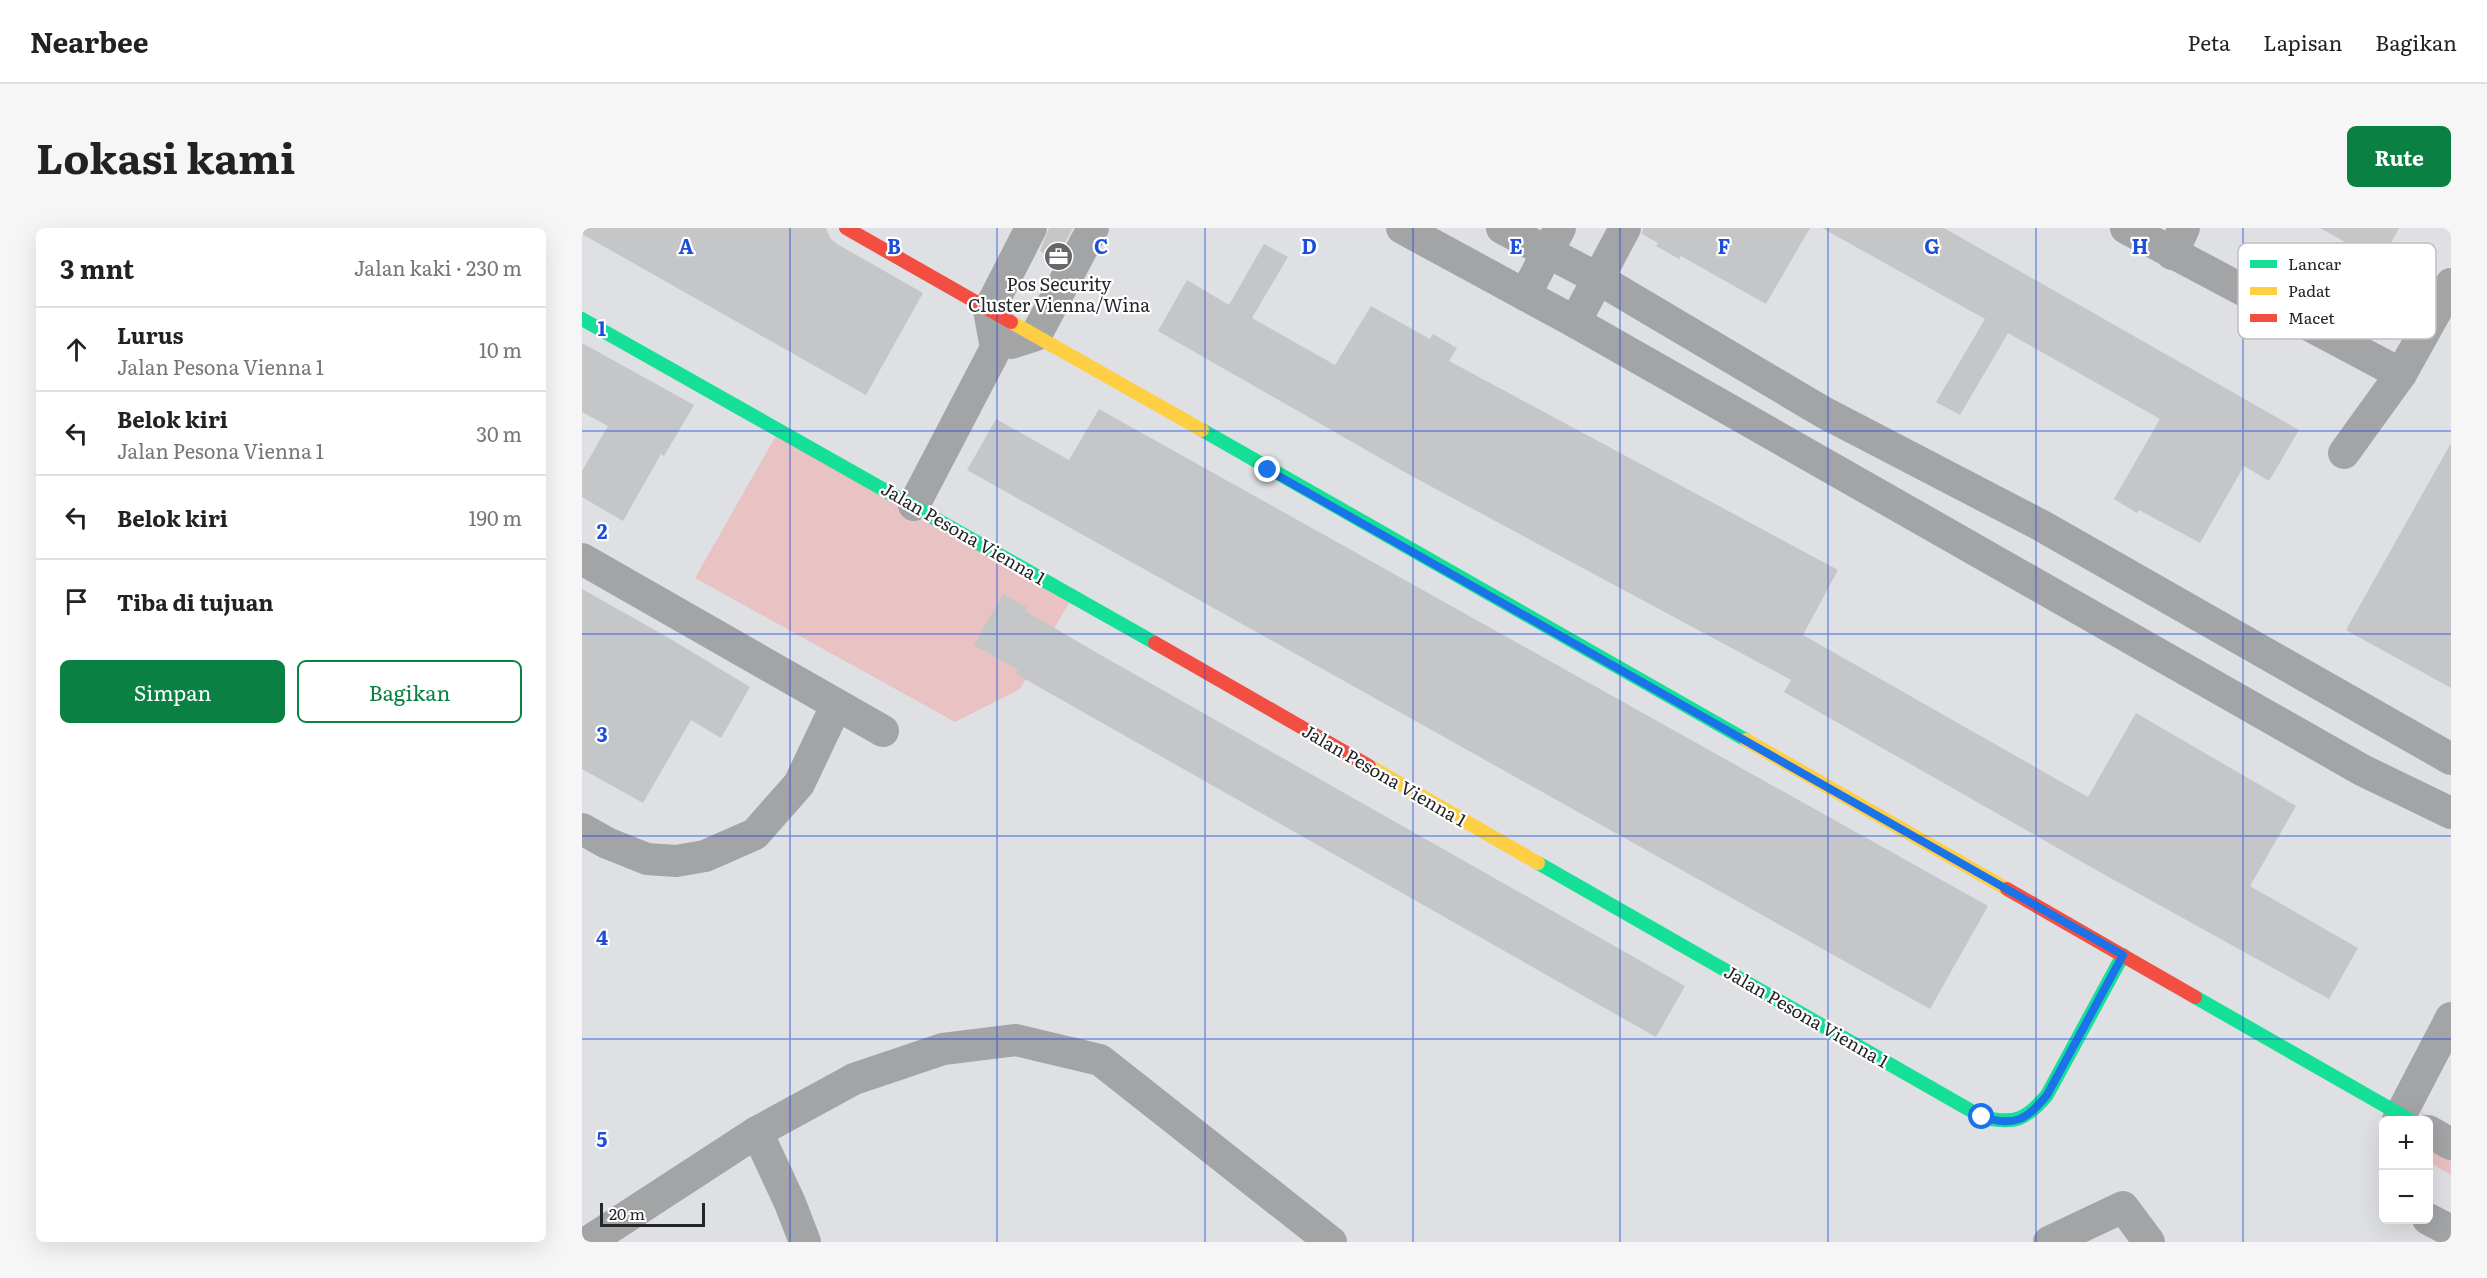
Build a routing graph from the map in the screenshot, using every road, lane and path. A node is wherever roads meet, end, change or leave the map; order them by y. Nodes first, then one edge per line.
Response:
1 (846, 228) edge
2 (1031, 228) edge
3 (1093, 228) edge
4 (1402, 228) edge
5 (1502, 228) edge
6 (1625, 228) edge
7 (2126, 228) edge
8 (1553, 240) edge
9 (2178, 241) edge
10 (2238, 277) edge
11 (1597, 278) junction
12 (2451, 284) edge
13 (1525, 296) junction
14 (989, 310) junction
15 (2436, 312) edge
16 (582, 319) edge
17 (1575, 322) junction
18 (1036, 335) junction
19 (2343, 339) edge
20 (2421, 339) edge
21 (996, 348) junction
22 (2402, 374) junction
23 (2344, 453) dead end
24 (914, 505) junction
25 (582, 560) edge
26 (836, 706) junction
27 (883, 731) dead end
28 (2451, 759) edge
29 (2451, 813) edge
30 (582, 829) edge
31 (2123, 955) junction
32 (2451, 1018) edge
33 (2397, 1116) edge
34 (2403, 1116) edge
35 (757, 1132) junction
36 (2433, 1134) edge
37 (2451, 1143) edge
38 (2433, 1222) edge
39 (2451, 1231) edge
40 (588, 1242) edge
41 (805, 1242) edge
42 (1331, 1242) edge
43 (2049, 1242) edge
44 (2149, 1242) edge

1 - 14 street
2 - 14 street
3 - 18 street
4 - 13 street
5 - 8 street
6 - 11 street
7 - 9 street
8 - 11 street
8 - 13 street
9 - 10 street
11 - 17 street
11 - 28 street
12 - 15 street
13 - 17 street
14 - 18 street
14 - 21 street
16 - 24 street, Jalan Pesona Vienna 1
17 - 29 street
18 - 21 street
18 - 31 street
19 - 22 street
20 - 22 street
21 - 24 street
22 - 23 street
24 - 31 street, Jalan Pesona Vienna 1
25 - 26 street
26 - 27 street
26 - 30 street
31 - 33 street
32 - 34 street
35 - 40 street
35 - 41 street
35 - 42 street
36 - 37 street
38 - 39 street
43 - 44 street

